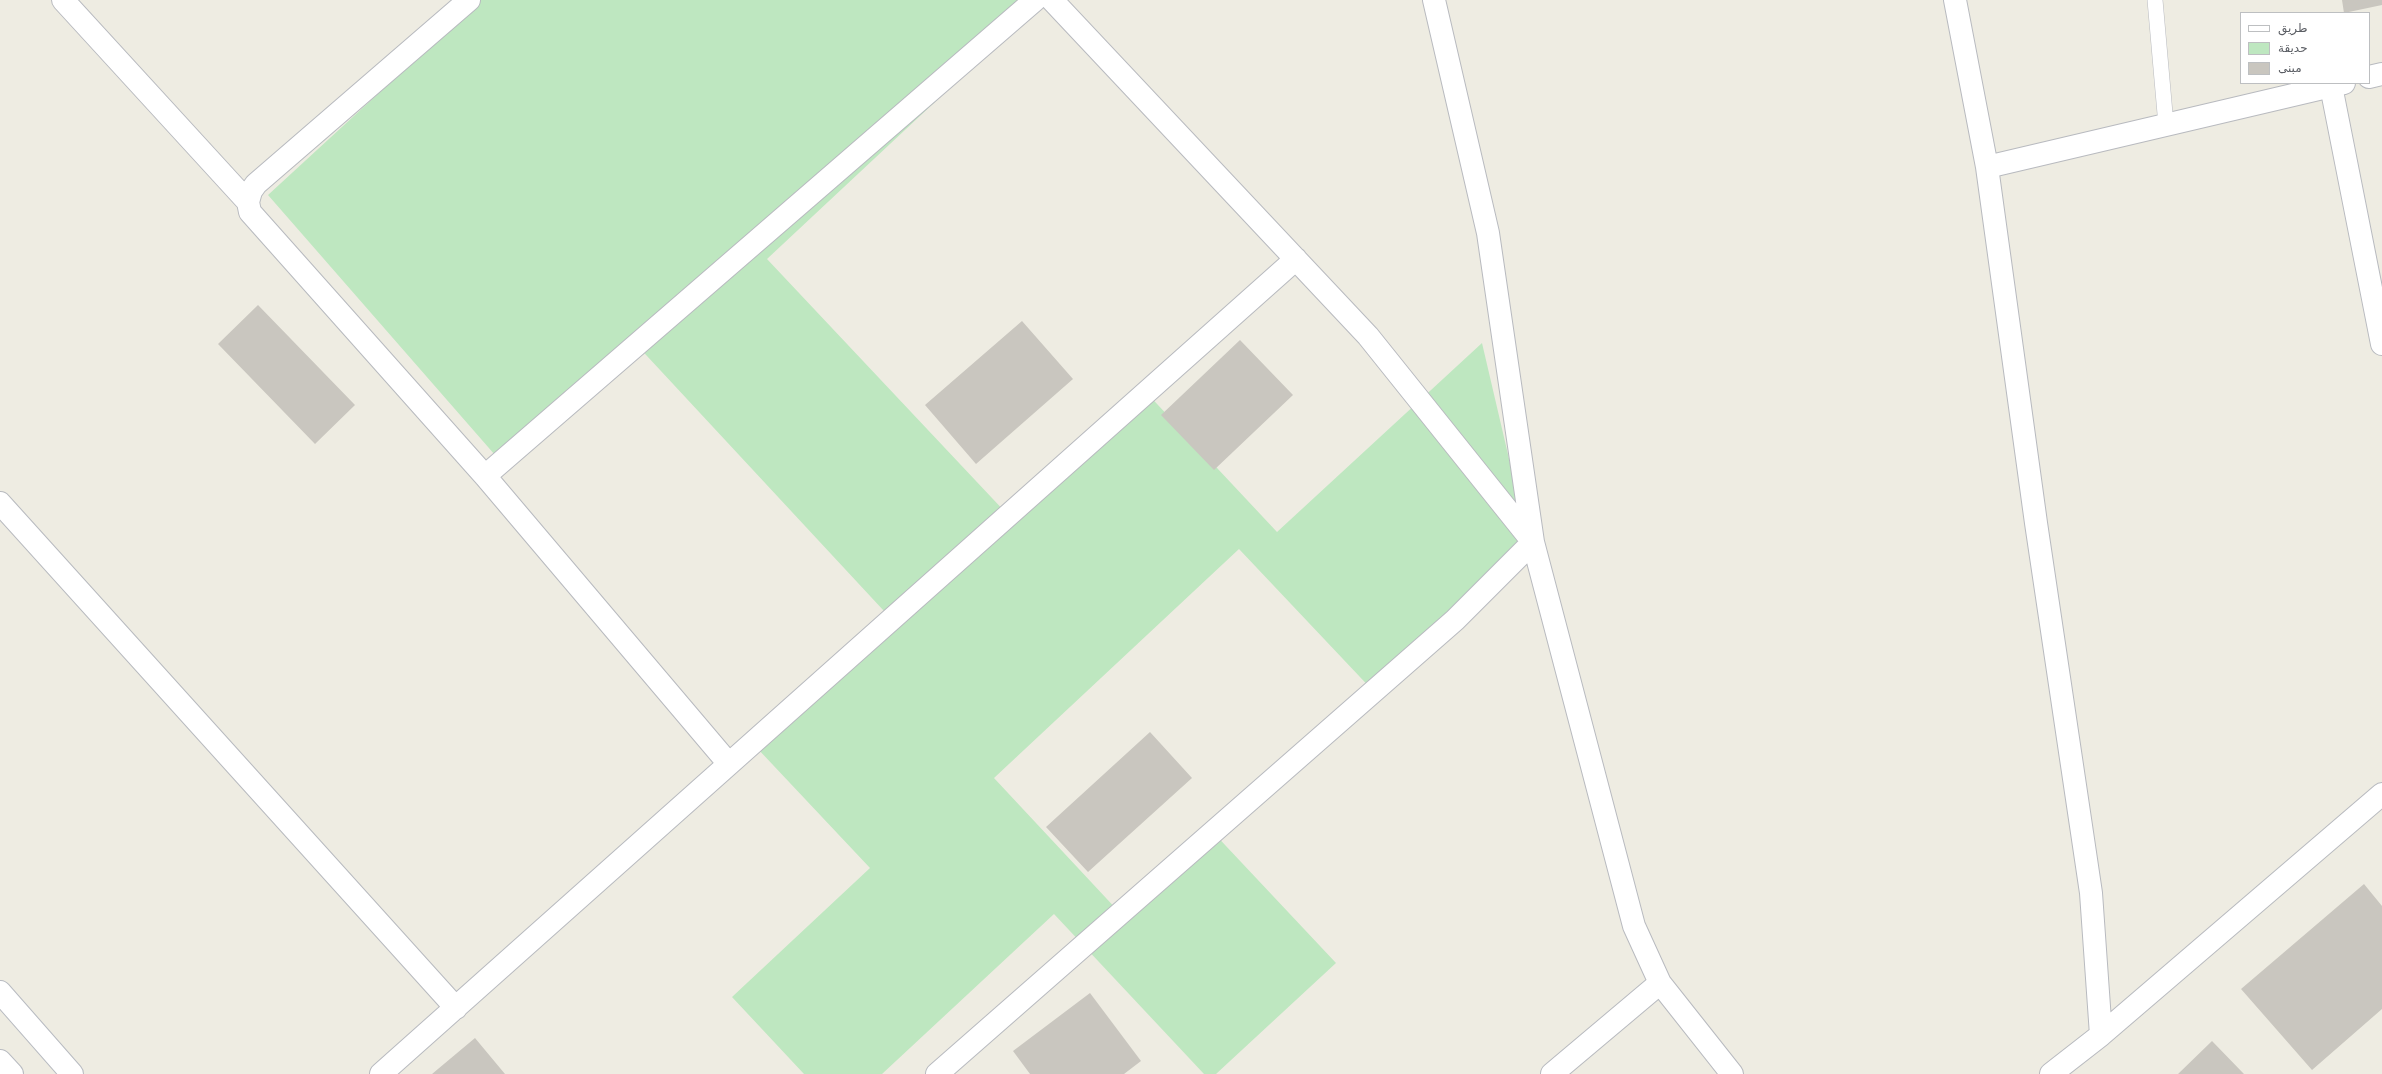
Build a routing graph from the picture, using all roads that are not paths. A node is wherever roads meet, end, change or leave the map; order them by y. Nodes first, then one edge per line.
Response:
1 (63, 0) edge
2 (469, 0) edge
3 (1035, 0) edge
4 (1052, 0) edge
5 (1434, 0) edge
6 (1955, 0) edge
7 (2156, 0) edge
8 (2382, 74) edge
9 (2370, 77) edge
10 (2338, 84) edge
11 (2166, 125) junction
12 (1987, 167) junction
13 (248, 202) junction
14 (1296, 259) junction
15 (2382, 344) edge
16 (485, 476) junction
17 (0, 503) edge
18 (1533, 542) junction
19 (729, 764) junction
20 (2382, 794) edge
21 (1660, 983) junction
22 (0, 992) edge
23 (456, 1008) junction
24 (2101, 1035) junction
25 (0, 1061) edge
26 (12, 1074) edge
27 (72, 1074) edge
28 (381, 1074) edge
29 (937, 1074) edge
30 (1552, 1074) edge
31 (1732, 1074) edge
32 (2051, 1074) edge

1 - 13 street
2 - 13 street
3 - 16 street
4 - 14 street
5 - 18 street
6 - 12 street
7 - 11 lane
8 - 9 street
10 - 11 street
10 - 15 street
11 - 12 street
12 - 24 street
13 - 16 street
14 - 18 street
14 - 19 street
16 - 19 street
17 - 23 street
18 - 21 street
18 - 29 street
19 - 23 street
20 - 24 street
21 - 30 street
21 - 31 street
22 - 27 street
23 - 28 street
24 - 32 street
25 - 26 street

